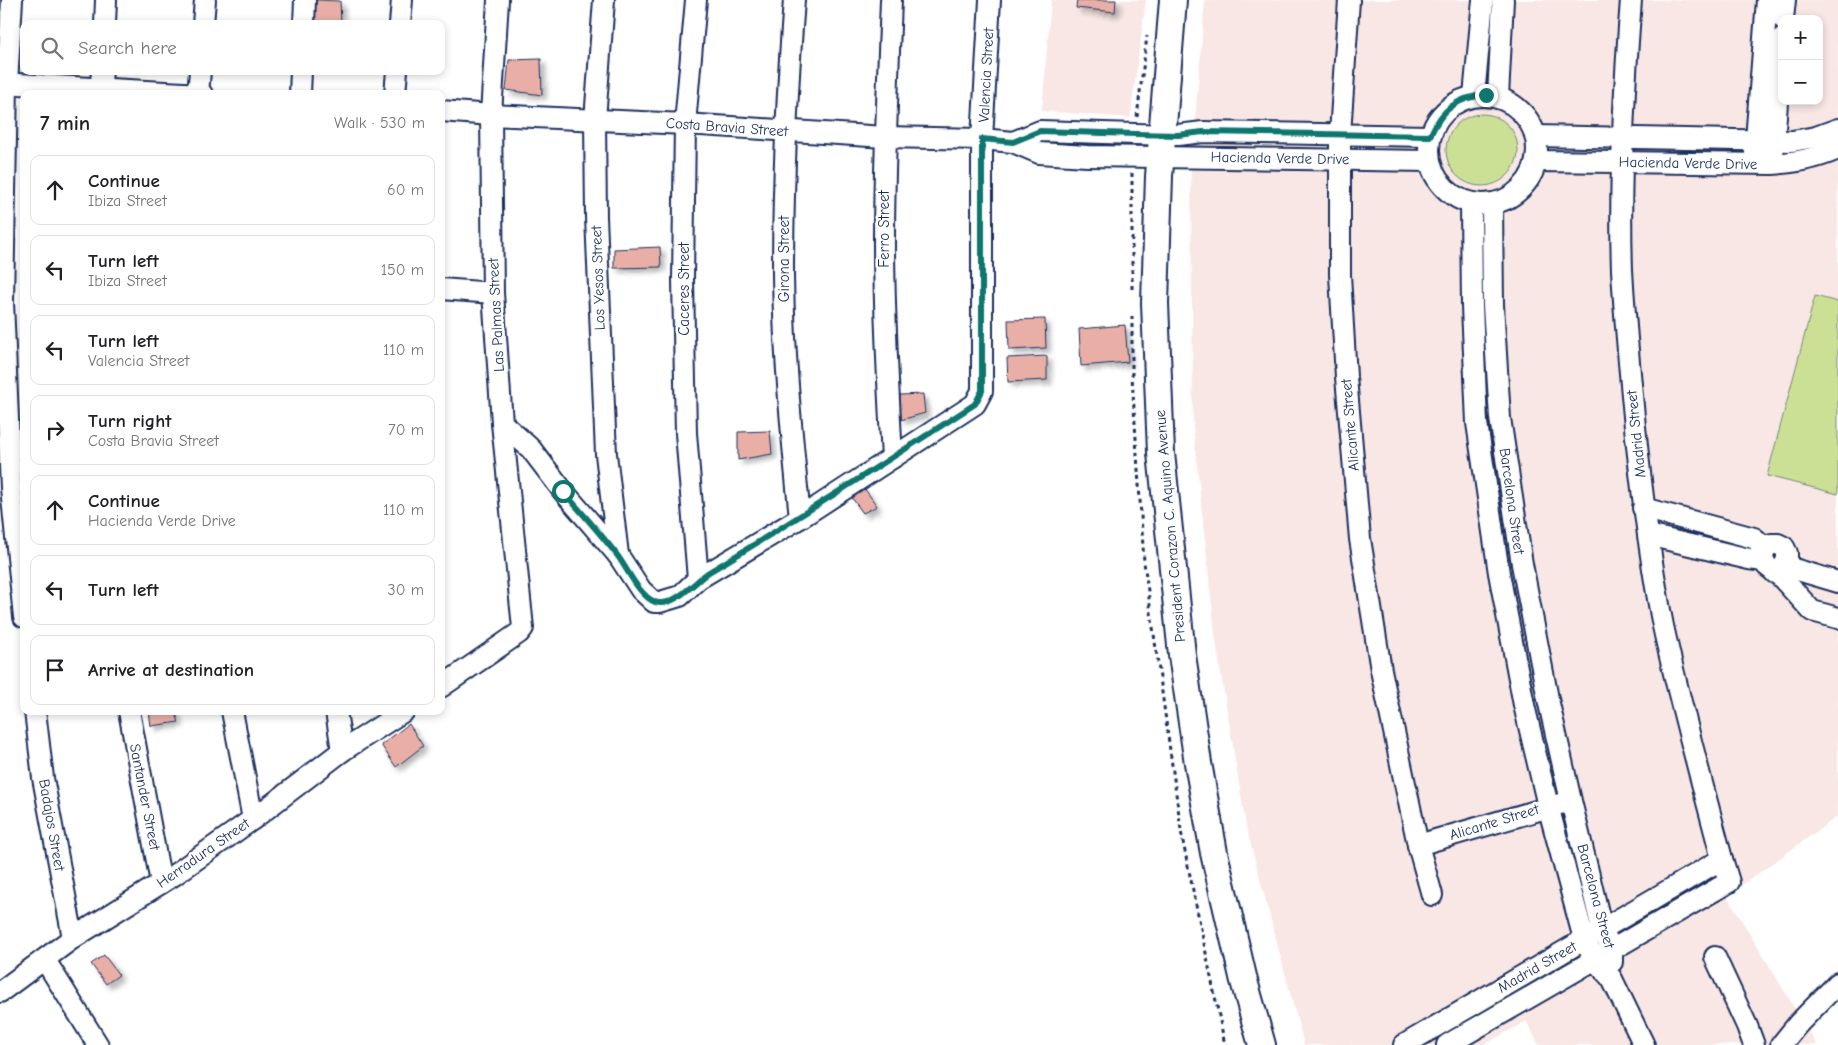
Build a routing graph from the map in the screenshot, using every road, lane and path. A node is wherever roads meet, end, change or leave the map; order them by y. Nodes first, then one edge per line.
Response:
1 (12, 0) edge
2 (106, 0) edge
3 (205, 0) edge
4 (305, 0) edge
5 (402, 0) edge
6 (498, 0) edge
7 (604, 0) edge
8 (696, 0) edge
9 (794, 0) edge
10 (891, 0) edge
11 (990, 0) edge
12 (1173, 0) edge
13 (1348, 0) edge
14 (1483, 0) edge
15 (1503, 0) edge
16 (1631, 0) edge
17 (1768, 0) edge
18 (1785, 0) edge
19 (1783, 15) edge
20 (104, 20) edge
21 (203, 20) edge
22 (304, 20) edge
23 (400, 20) edge
24 (1778, 60) edge
25 (200, 75) edge
26 (301, 75) edge
27 (397, 75) edge
28 (3, 84) edge
29 (101, 85) edge
30 (156, 90) edge
31 (200, 90) edge
32 (300, 90) edge
33 (395, 90) edge
34 (1474, 96) junction
35 (1498, 97) junction
36 (445, 111) edge
37 (491, 115) junction
38 (595, 120) junction
39 (685, 124) junction
40 (1838, 129) edge
41 (785, 131) junction
42 (1340, 134) junction
43 (1430, 136) junction
44 (1536, 136) junction
45 (885, 137) junction
46 (982, 139) junction
47 (1622, 139) junction
48 (1765, 141) junction
49 (1161, 146) junction
50 (1838, 149) edge
51 (1340, 159) junction
52 (1430, 161) junction
53 (1536, 161) junction
54 (1621, 163) junction
55 (1763, 164) junction
56 (1471, 203) junction
57 (1492, 204) junction
58 (445, 289) edge
59 (493, 293) junction
60 (502, 423) junction
61 (892, 458) junction
62 (12, 499) edge
63 (1643, 508) junction
64 (800, 518) junction
65 (1648, 535) junction
66 (618, 555) junction
67 (1772, 562) junction
68 (20, 578) edge
69 (698, 579) junction
70 (1838, 582) edge
71 (1838, 618) edge
72 (445, 684) edge
73 (35, 715) edge
74 (130, 715) edge
75 (233, 715) edge
76 (337, 715) edge
77 (398, 715) edge
78 (342, 751) junction
79 (1571, 801) junction
80 (1548, 806) junction
81 (253, 819) junction
82 (1418, 845) junction
83 (1722, 859) junction
84 (161, 883) junction
85 (1432, 895) dead end
86 (1602, 929) junction
87 (73, 938) junction
88 (1584, 940) junction
89 (1612, 950) junction
90 (1715, 957) dead end
91 (44, 960) junction
92 (1595, 960) junction
93 (1612, 980) junction
94 (1838, 983) edge
95 (0, 992) edge
96 (98, 1045) edge
97 (1262, 1045) edge
98 (1404, 1045) edge
99 (1447, 1045) edge
100 (1644, 1045) edge
101 (1754, 1045) edge
102 (1781, 1045) edge

1 - 28 street
2 - 20 street
3 - 21 street
4 - 22 street
5 - 23 street
6 - 37 street, Las Palmas Street
7 - 38 street, Los Yesos Street
8 - 39 street, Caceres Street
9 - 41 street, Girona Street
10 - 45 street, Ferro Street
11 - 46 street, Valencia Street
12 - 49 main road, President Corazon C. Aquino Avenue
13 - 42 street, Alicante Street
14 - 34 street
15 - 35 street
16 - 47 street, Madrid Street
17 - 48 street
18 - 19 street
24 - 48 street
25 - 31 street
26 - 32 street
27 - 33 street
28 - 29 street
28 - 62 street
29 - 30 street
34 - 35 street
34 - 43 street
35 - 44 street
36 - 37 street, Costa Bravia Street
37 - 38 street, Costa Bravia Street
37 - 59 street, Las Palmas Street
38 - 39 street, Costa Bravia Street
38 - 66 street, Los Yesos Street
39 - 41 street, Costa Bravia Street
39 - 69 street, Caceres Street
40 - 48 street, Hacienda Verde Drive
41 - 45 street, Costa Bravia Street
41 - 64 street, Girona Street
42 - 43 street, Hacienda Verde Drive
42 - 49 street, Hacienda Verde Drive
42 - 51 street, Alicante Street
43 - 52 street
44 - 47 street, Hacienda Verde Drive
44 - 53 street
45 - 46 street, Costa Bravia Street
45 - 61 street, Ferro Street
46 - 49 street, Costa Bravia Street
46 - 61 street, Valencia Street
47 - 48 street, Hacienda Verde Drive
47 - 54 street, Madrid Street
48 - 55 street
49 - 51 street, Hacienda Verde Drive
49 - 97 main road, President Corazon C. Aquino Avenue
50 - 55 street, Hacienda Verde Drive
51 - 52 street, Hacienda Verde Drive
51 - 82 street, Alicante Street
52 - 56 street
53 - 54 street, Hacienda Verde Drive
53 - 57 street
54 - 55 street, Hacienda Verde Drive
54 - 63 street, Madrid Street
56 - 57 street
56 - 80 street, Barcelona Street
57 - 79 street, Barcelona Street
58 - 59 street
59 - 60 street, Las Palmas Street
60 - 66 street
60 - 72 street, Las Palmas Street
61 - 64 street
62 - 68 street
63 - 65 street, Madrid Street
63 - 67 street
64 - 69 street
65 - 67 street
65 - 83 street, Madrid Street
66 - 69 street
67 - 70 street
67 - 71 street
73 - 87 street, Badajos Street
74 - 84 street, Santander Street
75 - 81 street
76 - 78 street
77 - 78 street, Herradura Street
78 - 81 street, Herradura Street
79 - 80 street, Alicante Street
79 - 86 street, Barcelona Street
80 - 82 street, Alicante Street
80 - 88 street, Barcelona Street
81 - 84 street, Herradura Street
82 - 85 street, Alicante Street
83 - 86 street, Madrid Street
83 - 89 street, Madrid Street
84 - 87 street, Herradura Street
86 - 88 street, Madrid Street
86 - 89 street, Barcelona Street
87 - 91 street, Herradura Street
88 - 92 street, Barcelona Street
88 - 98 street, Madrid Street
89 - 92 street, Madrid Street
89 - 93 street, Barcelona Street
90 - 101 street
91 - 95 street, Herradura Street
91 - 96 street
92 - 93 street, Barcelona Street
92 - 99 street, Madrid Street
93 - 100 street
94 - 102 street

